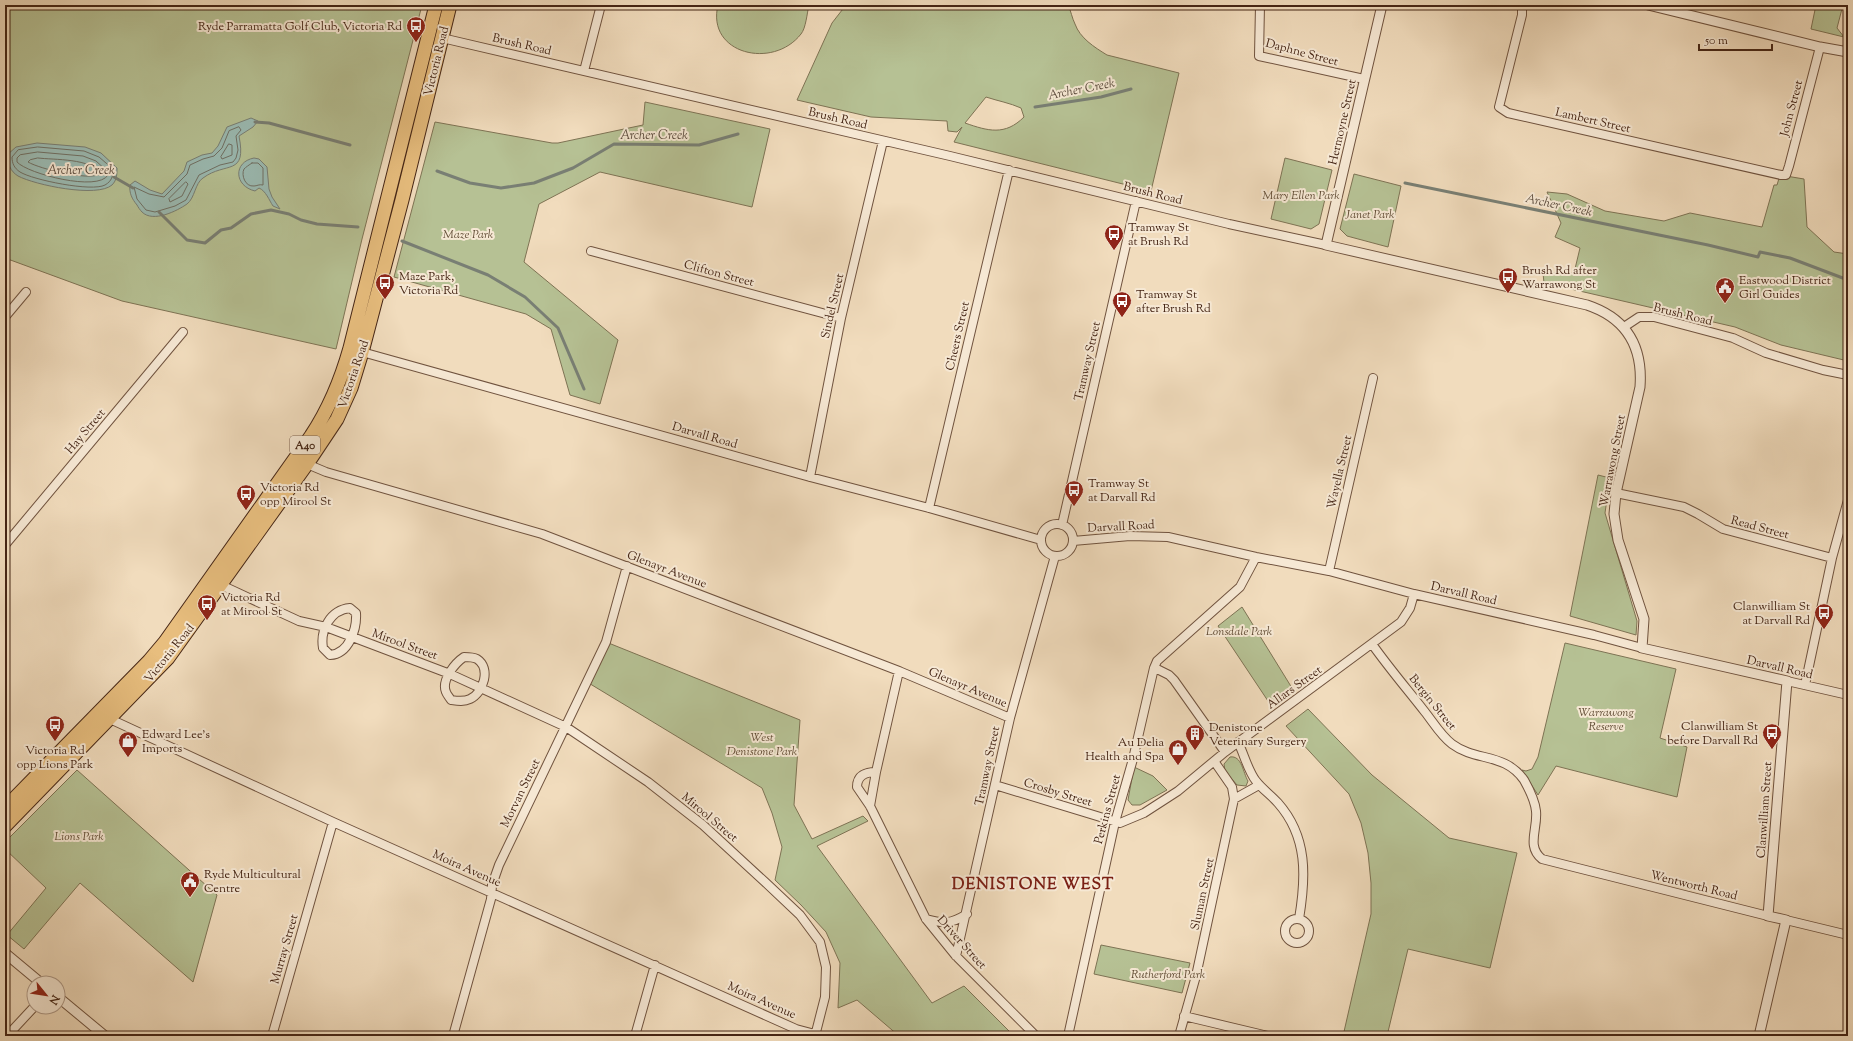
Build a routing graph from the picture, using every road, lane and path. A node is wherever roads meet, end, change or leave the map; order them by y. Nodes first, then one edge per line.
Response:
1 (436, 5) edge
2 (450, 5) edge
3 (601, 5) edge
4 (1260, 5) edge
5 (1382, 5) edge
6 (1522, 5) edge
7 (1648, 5) edge
8 (442, 38) junction
9 (1820, 47) junction
10 (1848, 52) edge
11 (584, 71) junction
12 (1364, 80) junction
13 (883, 141) junction
14 (1009, 170) junction
15 (1786, 175) joint
16 (1136, 201) junction
17 (1326, 245) junction
18 (591, 251) dead end
19 (26, 292) dead end
20 (5, 317) edge
21 (841, 318) junction
22 (1624, 327) junction
23 (183, 332) dead end
24 (362, 352) junction
25 (1848, 375) edge
26 (1373, 378) dead end
27 (307, 464) junction
28 (810, 477) junction
29 (1616, 493) junction
30 (1848, 500) edge
31 (929, 508) junction
32 (1062, 525) junction
33 (1041, 540) junction
34 (1073, 541) junction
35 (5, 545) edge
36 (1055, 556) junction
37 (1256, 557) junction
38 (1832, 558) junction
39 (627, 566) junction
40 (1329, 571) junction
41 (221, 585) junction
42 (1414, 594) junction
43 (326, 627) junction
44 (352, 638) junction
45 (1372, 644) junction
46 (1642, 648) junction
47 (1155, 668) junction
48 (899, 671) junction
49 (450, 674) junction
50 (1787, 681) junction
51 (1805, 685) junction
52 (481, 688) junction
53 (1848, 695) edge
54 (1010, 718) junction
55 (110, 719) junction
56 (566, 727) junction
57 (1238, 742) junction
58 (1225, 752) junction
59 (1214, 761) junction
60 (876, 772) junction
61 (995, 785) junction
62 (1259, 785) junction
63 (1234, 799) junction
64 (870, 806) junction
65 (5, 808) edge
66 (333, 822) junction
67 (1115, 822) junction
68 (5, 826) edge
69 (1536, 854) joint
70 (492, 892) junction
71 (967, 914) junction
72 (1768, 916) junction
73 (1299, 918) dead end
74 (926, 919) junction
75 (1786, 920) junction
76 (1848, 935) edge
77 (5, 952) edge
78 (956, 956) junction
79 (655, 965) junction
80 (32, 975) edge
81 (66, 1004) edge
82 (27, 1015) edge
83 (1184, 1016) junction
84 (815, 1035) edge
85 (7, 1036) edge
86 (105, 1036) edge
87 (272, 1036) edge
88 (453, 1036) edge
89 (635, 1036) edge
90 (1036, 1036) edge
91 (1068, 1036) edge
92 (1179, 1036) edge
93 (1268, 1036) edge
94 (1759, 1036) edge

1 - 65 highway, Victoria Road / A40
2 - 8 highway, Victoria Road / A40
3 - 11 street
4 - 12 street, Daphne Street
5 - 12 street, Hermoyne Street
6 - 15 street, Lambert Street
7 - 9 street
8 - 11 street, Brush Road
8 - 24 highway, Victoria Road / A40
9 - 10 street
9 - 15 street, John Street
11 - 13 street, Brush Road
12 - 17 street, Hermoyne Street
13 - 14 street, Brush Road
13 - 21 street, Sindel Street
14 - 16 street, Brush Road
14 - 31 street, Cheers Street
16 - 17 street, Brush Road
16 - 32 street, Tramway Street
17 - 22 street, Brush Road
18 - 21 street, Clifton Street
19 - 20 street
21 - 28 street, Sindel Street
22 - 25 street, Brush Road
22 - 29 street, Warrawong Street
23 - 35 street, Hay Street
24 - 27 highway, Victoria Road / A40
24 - 28 street, Darvall Road
26 - 40 street, Wayella Street
27 - 39 street, Glenayr Avenue
27 - 41 highway, Victoria Road / A40
28 - 31 street, Darvall Road
29 - 38 street, Read Street
29 - 46 street, Warrawong Street
30 - 38 street
31 - 33 street, Darvall Road
32 - 33 street
32 - 34 street
33 - 36 street
34 - 36 street
34 - 37 street, Darvall Road
36 - 54 street, Tramway Street
37 - 40 street, Darvall Road
37 - 47 street, Perkins Street
38 - 51 street
39 - 48 street, Glenayr Avenue
39 - 56 street, Morvan Street
40 - 42 street, Darvall Road
41 - 43 street, Mirool Street
41 - 55 highway, Victoria Road / A40
42 - 45 street, Allars Street
42 - 46 street, Darvall Road
43 - 44 street, Mirool Street
43 - 44 street
43 - 44 street
44 - 49 street, Mirool Street
45 - 57 street, Allars Street
45 - 69 street, Bergin Street
46 - 50 street, Darvall Road
47 - 58 street
47 - 67 street, Perkins Street
48 - 54 street, Glenayr Avenue
48 - 60 street
49 - 52 street, Mirool Street
49 - 52 street
49 - 52 street
50 - 51 street, Darvall Road
50 - 72 street, Clanwilliam Street
51 - 53 street, Darvall Road
52 - 56 street, Mirool Street
54 - 61 street, Tramway Street
55 - 66 street, Moira Avenue
55 - 68 highway, Victoria Road / A40
56 - 70 street, Morvan Street
56 - 84 street, Mirool Street
57 - 58 street, Allars Street
57 - 62 street
58 - 59 street, Allars Street
59 - 63 street
59 - 67 street, Allars Street
60 - 64 street
60 - 64 street, Driver Street
61 - 67 street, Crosby Street
61 - 71 street, Tramway Street
62 - 63 street
62 - 73 street
63 - 83 street, Sluman Street
64 - 74 street, Driver Street
66 - 70 street, Moira Avenue
66 - 87 street, Murray Street
67 - 91 street, Perkins Street
69 - 72 street, Wentworth Road
70 - 79 street, Moira Avenue
70 - 88 street, Morvan Street
71 - 74 street
71 - 78 street, Tramway Street
72 - 75 street, Wentworth Road
74 - 78 street, Driver Street
75 - 76 street, Wentworth Road
75 - 94 street
77 - 80 street
78 - 90 street, Driver Street
79 - 84 street, Moira Avenue
79 - 89 street
81 - 86 street
82 - 85 street
83 - 92 street, Sluman Street
83 - 93 street

